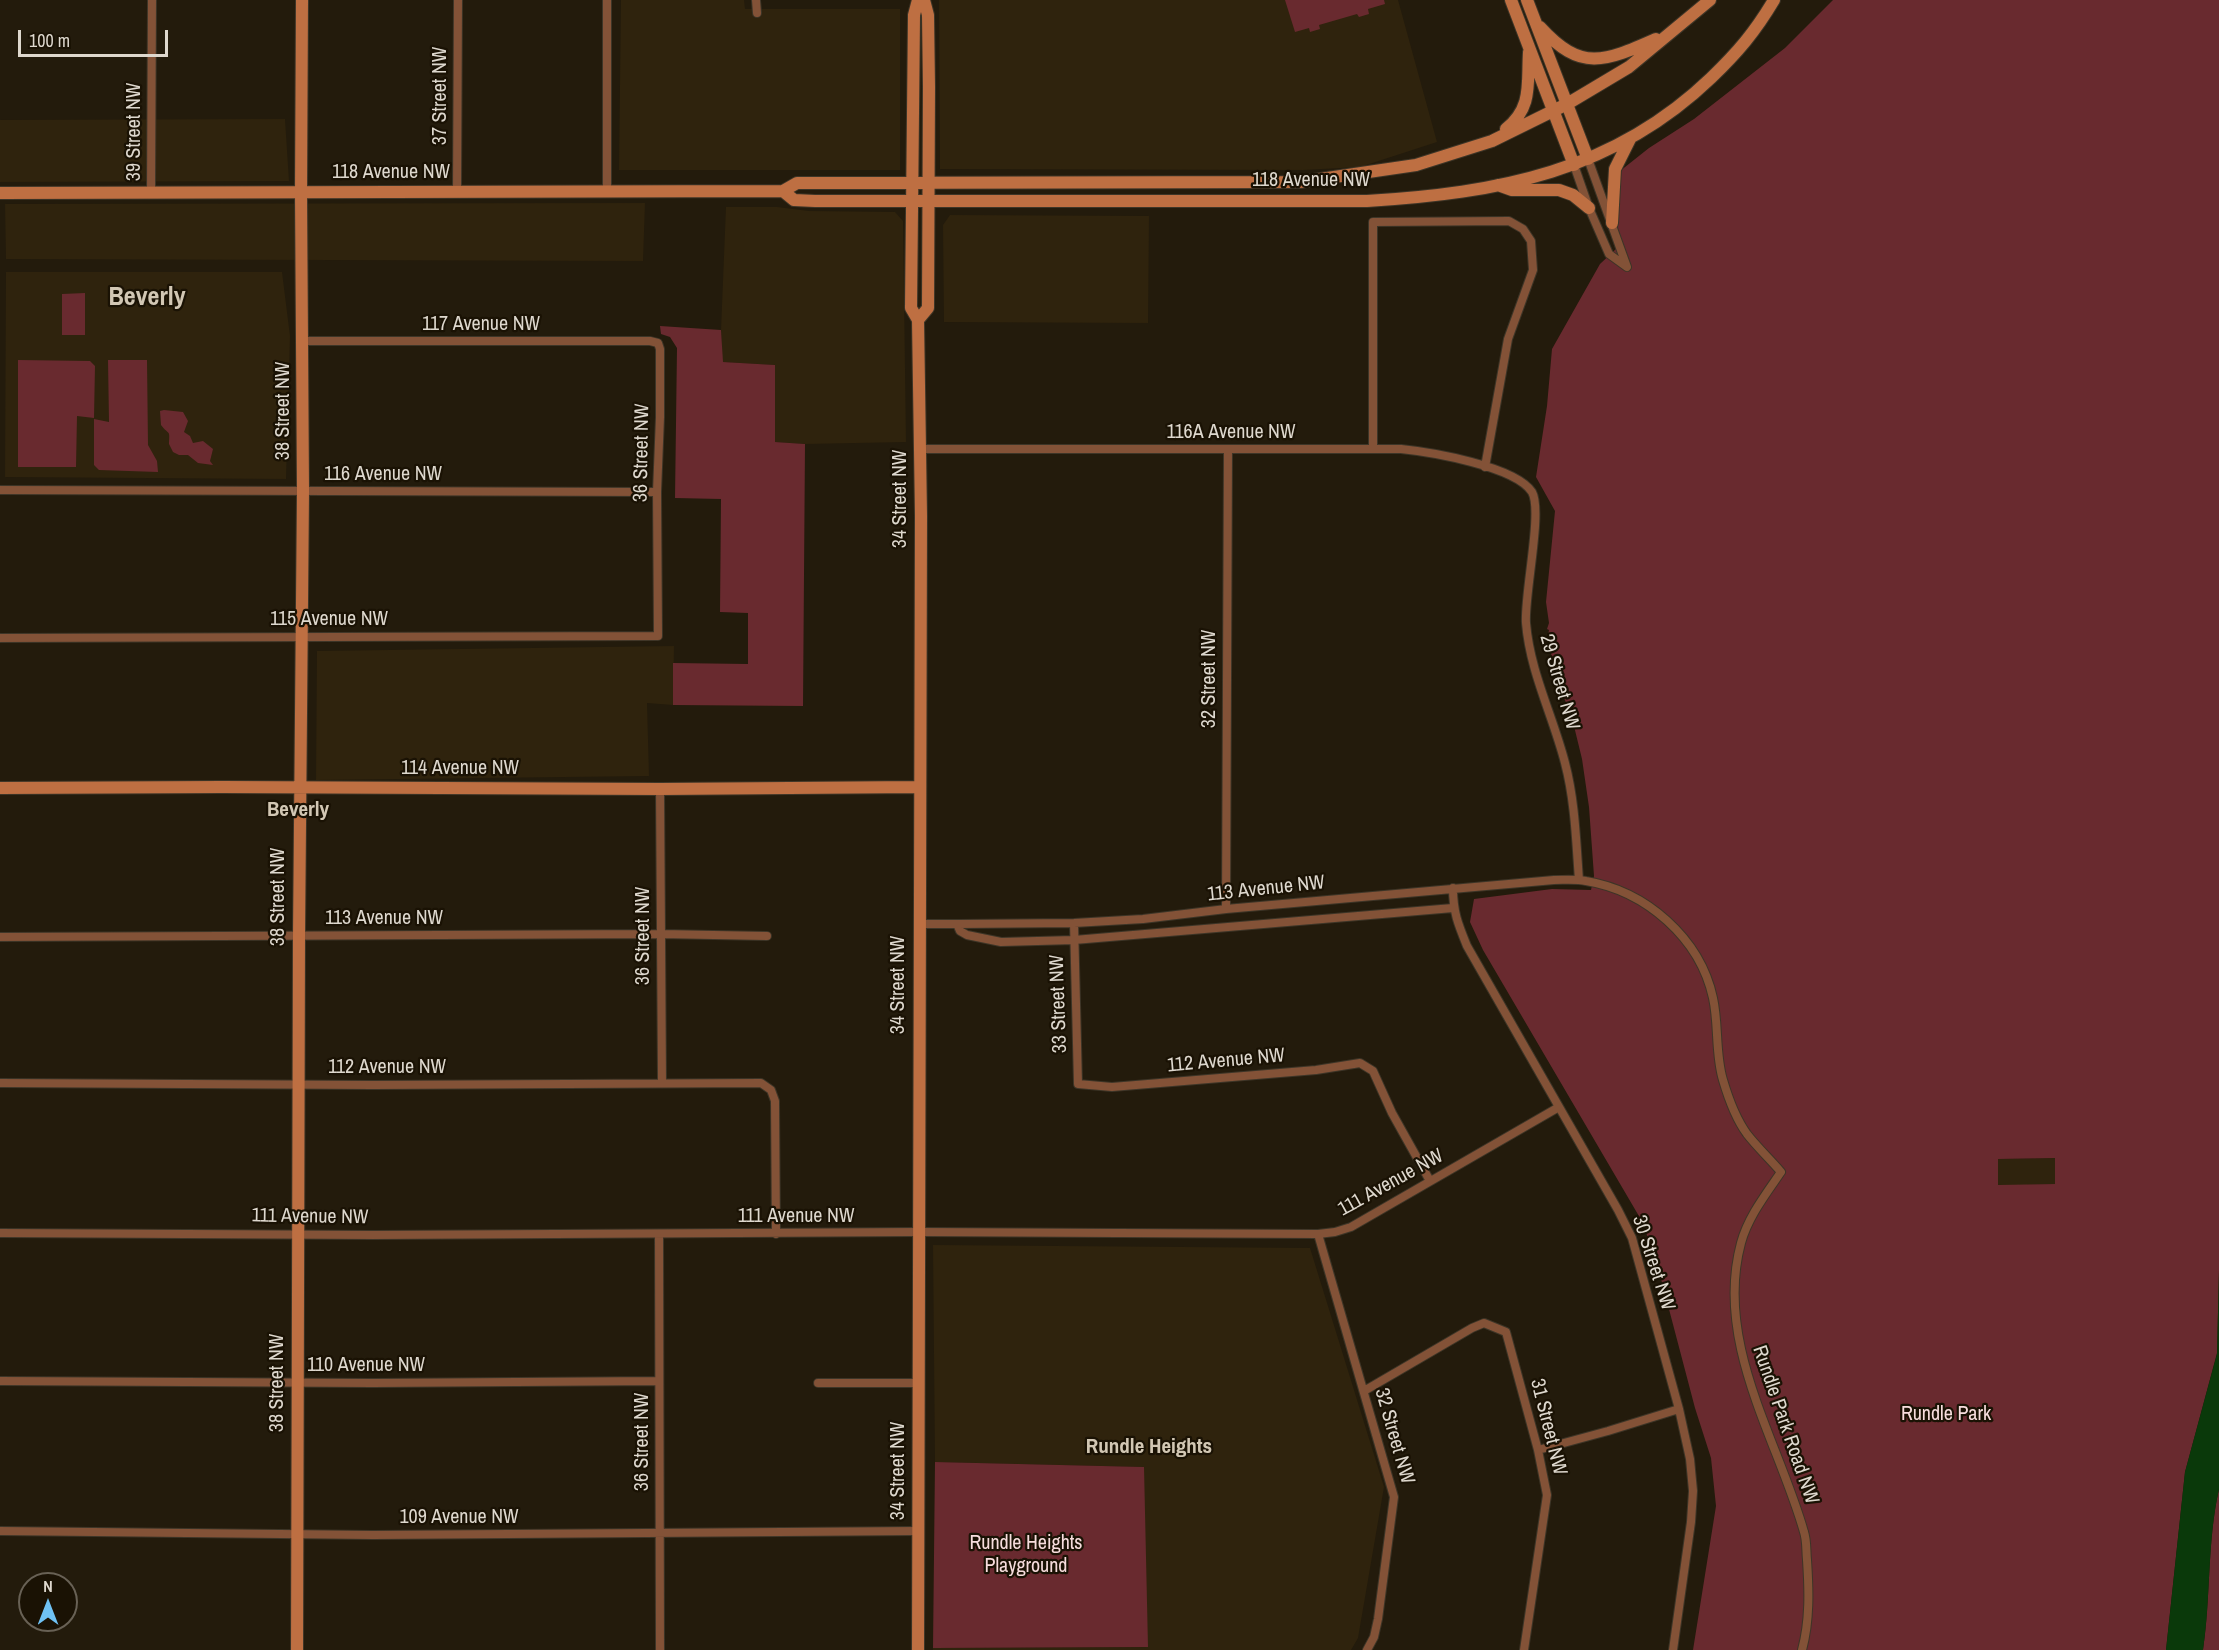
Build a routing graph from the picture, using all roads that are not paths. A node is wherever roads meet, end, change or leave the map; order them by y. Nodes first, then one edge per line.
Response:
1 (152, 0) edge
2 (302, 0) edge
3 (458, 0) edge
4 (607, 0) edge
5 (756, 0) edge
6 (918, 0) edge
7 (924, 0) edge
8 (1511, 0) edge
9 (1527, 0) edge
10 (1710, 0) edge
11 (1774, 0) edge
12 (757, 13) dead end
13 (1535, 21) junction
14 (1668, 34) junction
15 (1529, 48) junction
16 (1567, 105) junction
17 (1553, 112) junction
18 (1630, 139) junction
19 (1492, 141) junction
20 (1588, 159) junction
21 (1574, 165) junction
22 (911, 182) junction
23 (929, 182) junction
24 (1498, 185) junction
25 (783, 191) junction
26 (457, 192) junction
27 (607, 192) junction
28 (0, 193) edge
29 (151, 193) junction
30 (301, 193) junction
31 (929, 200) junction
32 (911, 201) junction
33 (1589, 208) junction
34 (1612, 223) junction
35 (918, 320) junction
36 (303, 341) junction
37 (658, 343) joint
38 (920, 449) junction
39 (1228, 449) junction
40 (1373, 449) junction
41 (1485, 467) junction
42 (0, 490) edge
43 (303, 491) junction
44 (657, 492) junction
45 (1532, 493) joint
46 (658, 636) joint
47 (301, 637) junction
48 (0, 638) edge
49 (300, 787) junction
50 (919, 787) junction
51 (0, 788) edge
52 (660, 789) junction
53 (1579, 880) junction
54 (1453, 888) junction
55 (1453, 908) junction
56 (1226, 909) junction
57 (1074, 923) junction
58 (919, 924) junction
59 (957, 924) junction
60 (660, 934) junction
61 (299, 936) junction
62 (767, 936) dead end
63 (0, 937) edge
64 (1074, 940) junction
65 (0, 1083) edge
66 (662, 1083) junction
67 (1078, 1083) joint
68 (298, 1084) junction
69 (1559, 1107) junction
70 (1430, 1181) junction
71 (919, 1232) junction
72 (0, 1233) edge
73 (298, 1233) junction
74 (659, 1234) junction
75 (776, 1234) junction
76 (1318, 1234) junction
77 (0, 1381) edge
78 (659, 1381) junction
79 (298, 1382) junction
80 (818, 1383) dead end
81 (918, 1383) junction
82 (1364, 1391) junction
83 (1679, 1409) junction
84 (1538, 1450) junction
85 (0, 1531) edge
86 (918, 1531) junction
87 (659, 1533) junction
88 (298, 1534) junction
89 (297, 1650) edge
90 (660, 1650) edge
91 (918, 1650) edge
92 (1367, 1650) edge
93 (1524, 1650) edge
94 (1673, 1650) edge
95 (1802, 1650) edge

1 - 29 street, 39 Street NW
2 - 30 street, 38 Street NW
3 - 26 street, 37 Street NW
4 - 27 street
5 - 12 street
6 - 22 street, 34 Street NW
7 - 23 street, 34 Street NW
8 - 15 street
9 - 13 street
10 - 14 street, 118 Avenue NW
11 - 18 street, 118 Avenue NW
13 - 14 street
13 - 16 street
14 - 16 street, 118 Avenue NW
15 - 17 street
15 - 19 street
16 - 17 street, 118 Avenue NW
16 - 20 street
17 - 19 street, 118 Avenue NW
17 - 21 street
18 - 20 street, 118 Avenue NW
18 - 34 street
19 - 23 street, 118 Avenue NW
20 - 21 street, 118 Avenue NW
20 - 34 street
21 - 24 street, 118 Avenue NW
21 - 33 street
22 - 23 street, 118 Avenue NW
22 - 25 street, 118 Avenue NW
22 - 32 street, 34 Street NW
23 - 31 street, 34 Street NW
24 - 31 street, 118 Avenue NW
24 - 33 street
25 - 27 street, 118 Avenue NW
25 - 32 street, 118 Avenue NW
26 - 27 street, 118 Avenue NW
26 - 30 street, 118 Avenue NW
28 - 29 street, 118 Avenue NW
29 - 30 street, 118 Avenue NW
30 - 36 street, 38 Street NW
31 - 32 street, 118 Avenue NW
31 - 35 street, 34 Street NW
32 - 35 street, 34 Street NW
33 - 34 street
35 - 38 street, 34 Street NW
36 - 37 street, 117 Avenue NW
36 - 43 street, 38 Street NW
37 - 44 street, 36 Street NW
38 - 39 street, 116A Avenue NW
38 - 50 street, 34 Street NW
39 - 40 street, 116A Avenue NW
39 - 56 street, 32 Street NW
40 - 41 street, 116A Avenue NW
40 - 41 street
41 - 45 street, 116A Avenue NW
42 - 43 street, 116 Avenue NW
43 - 44 street, 116 Avenue NW
43 - 47 street, 38 Street NW
44 - 46 street, 36 Street NW
45 - 53 street, 29 Street NW
46 - 47 street, 115 Avenue NW
47 - 48 street, 115 Avenue NW
47 - 49 street, 38 Street NW
49 - 51 street, 114 Avenue NW
49 - 52 street, 114 Avenue NW
49 - 61 street, 38 Street NW
50 - 52 street, 114 Avenue NW
50 - 58 street, 34 Street NW
52 - 60 street, 36 Street NW
53 - 54 street, 113 Avenue NW
53 - 95 street, Rundle Park Road NW
54 - 55 street, 30 Street NW
54 - 56 street, 113 Avenue NW
55 - 64 street, 113 Avenue NW
55 - 69 street, 30 Street NW
56 - 57 street, 113 Avenue NW
57 - 59 street, 113 Avenue NW
57 - 64 street, 33 Street NW
58 - 59 street, 113 Avenue NW
58 - 71 street, 34 Street NW
59 - 64 street, 113 Avenue NW
60 - 61 street, 113 Avenue NW
60 - 62 street, 113 Avenue NW
60 - 66 street, 36 Street NW
61 - 63 street, 113 Avenue NW
61 - 68 street, 38 Street NW
64 - 67 street, 33 Street NW
65 - 68 street, 112 Avenue NW
66 - 68 street, 112 Avenue NW
66 - 75 street, 112 Avenue NW
67 - 70 street, 112 Avenue NW
68 - 73 street, 38 Street NW
69 - 70 street, 111 Avenue NW
69 - 83 street, 30 Street NW
70 - 76 street, 111 Avenue NW
71 - 75 street, 111 Avenue NW
71 - 76 street, 111 Avenue NW
71 - 81 street, 34 Street NW
72 - 73 street, 111 Avenue NW
73 - 74 street, 111 Avenue NW
73 - 79 street, 38 Street NW
74 - 75 street, 111 Avenue NW
74 - 78 street, 36 Street NW
76 - 82 street, 32 Street NW
77 - 79 street, 110 Avenue NW
78 - 79 street, 110 Avenue NW
78 - 87 street, 36 Street NW
79 - 88 street, 38 Street NW
80 - 81 street
81 - 86 street, 34 Street NW
82 - 84 street, 31 Street NW
82 - 92 street, 32 Street NW
83 - 84 street
83 - 94 street, 30 Street NW
84 - 93 street, 31 Street NW
85 - 88 street, 109 Avenue NW
86 - 87 street, 109 Avenue NW
86 - 91 street, 34 Street NW
87 - 88 street, 109 Avenue NW
87 - 90 street, 36 Street NW
88 - 89 street, 38 Street NW

